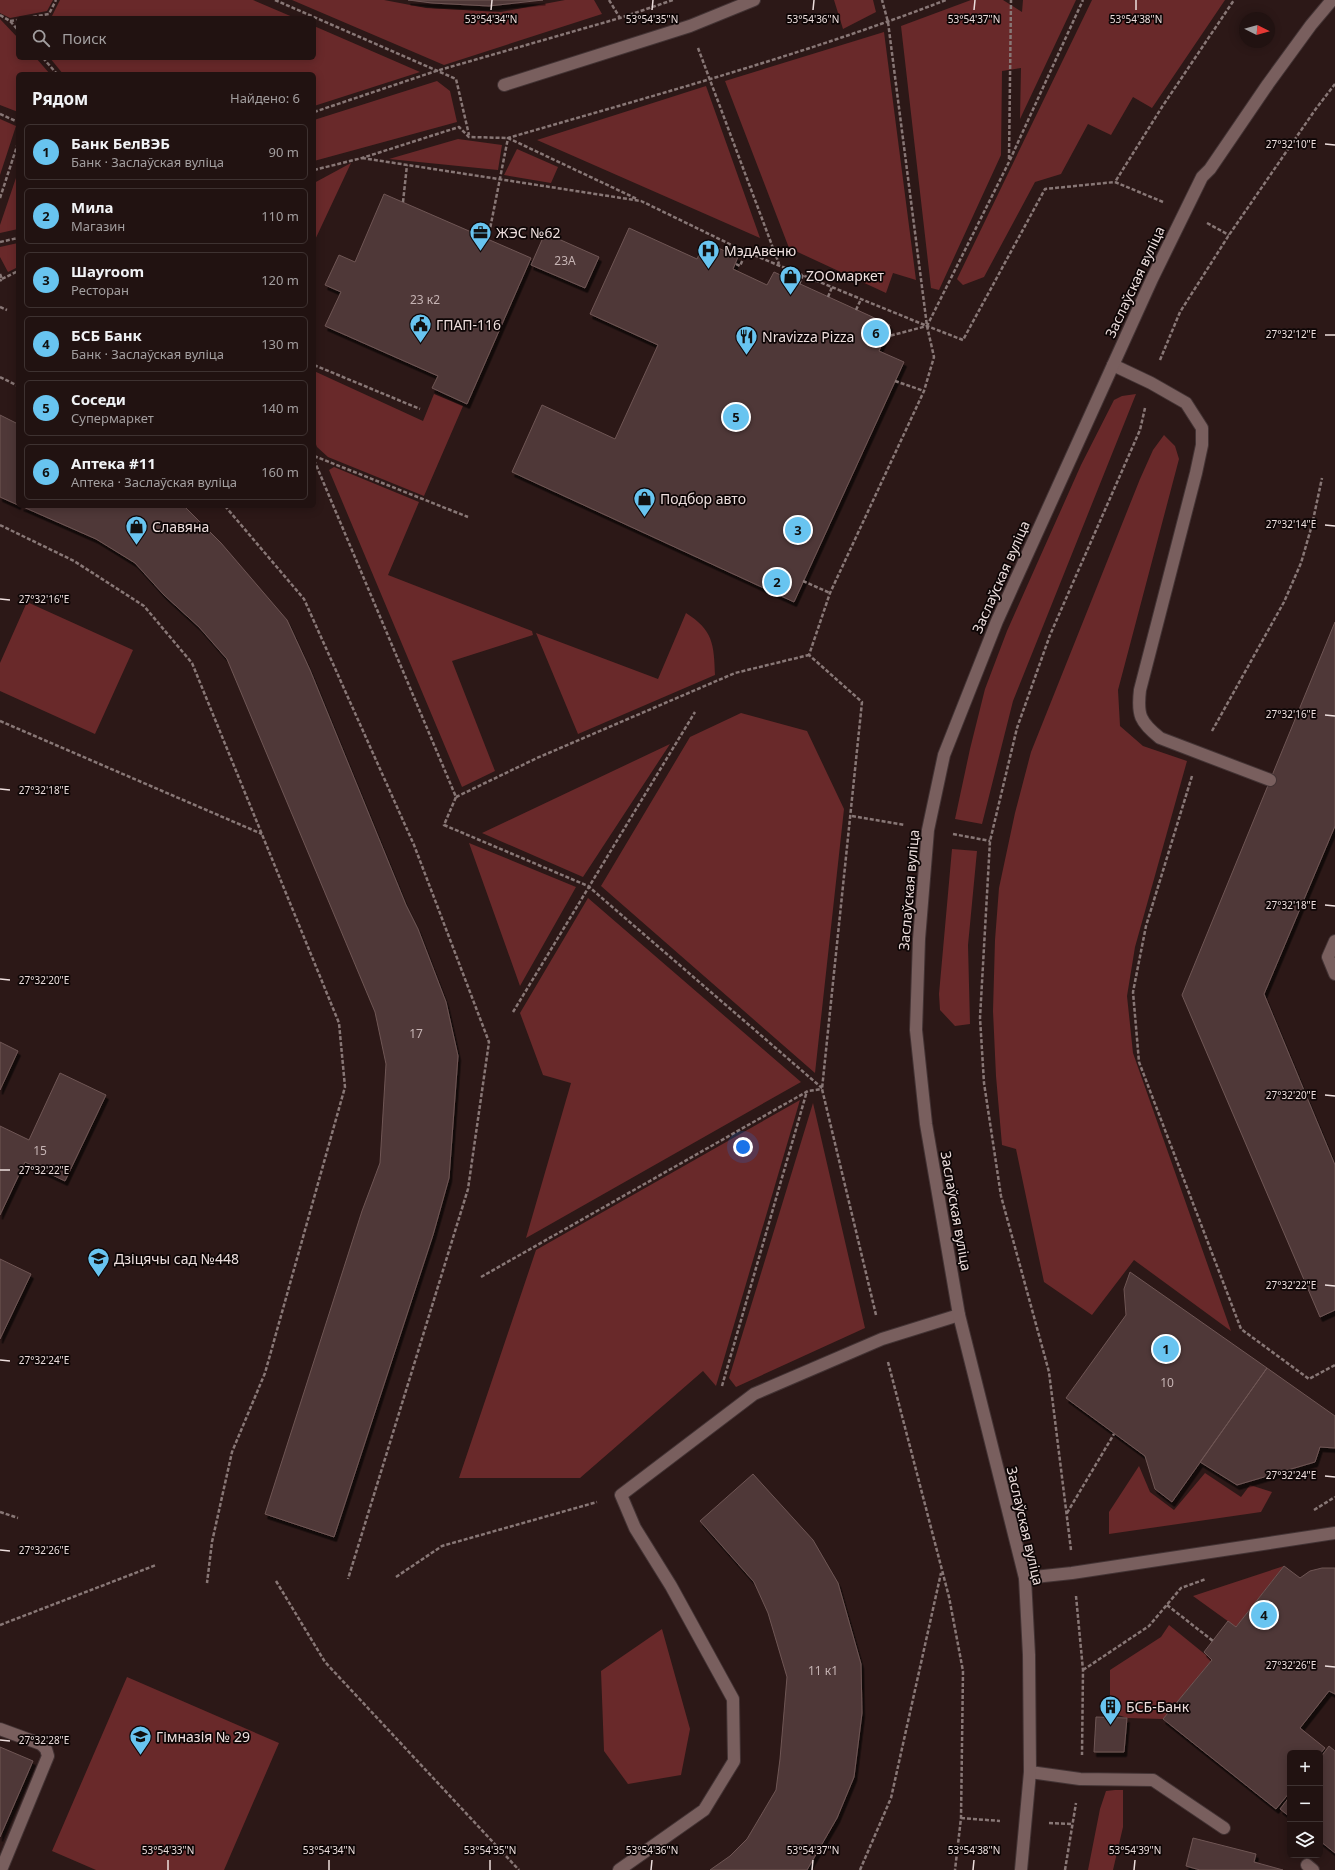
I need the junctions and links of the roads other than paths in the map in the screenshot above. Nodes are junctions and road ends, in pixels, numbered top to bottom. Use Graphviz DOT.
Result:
graph roads {
  1 [pos="754,0"];
  2 [pos="1332,0"];
  3 [pos="504,85"];
  4 [pos="1113,365"];
  5 [pos="1270,780"];
  6 [pos="1335,941"];
  7 [pos="1335,974"];
  8 [pos="959,1315"];
  9 [pos="1335,1533"];
  10 [pos="1025,1578"];
  11 [pos="0,1729"];
  12 [pos="1030,1772"];
  13 [pos="1224,1828"];
  14 [pos="1,1870"];
  15 [pos="619,1870"];
  16 [pos="1021,1870"];
  1 -- 3 [label="main road"];
  2 -- 4 [label="main road, Заслаўская вуліца"];
  4 -- 5 [label="main road"];
  4 -- 8 [label="main road, Заслаўская вуліца"];
  6 -- 7 [label="main road"];
  8 -- 10 [label="main road, Заслаўская вуліца"];
  8 -- 15 [label="main road"];
  9 -- 10 [label="main road"];
  10 -- 12 [label="main road, Заслаўская вуліца"];
  11 -- 14 [label="main road"];
  12 -- 13 [label="main road"];
  12 -- 16 [label="main road, Заслаўская вуліца"];
}
